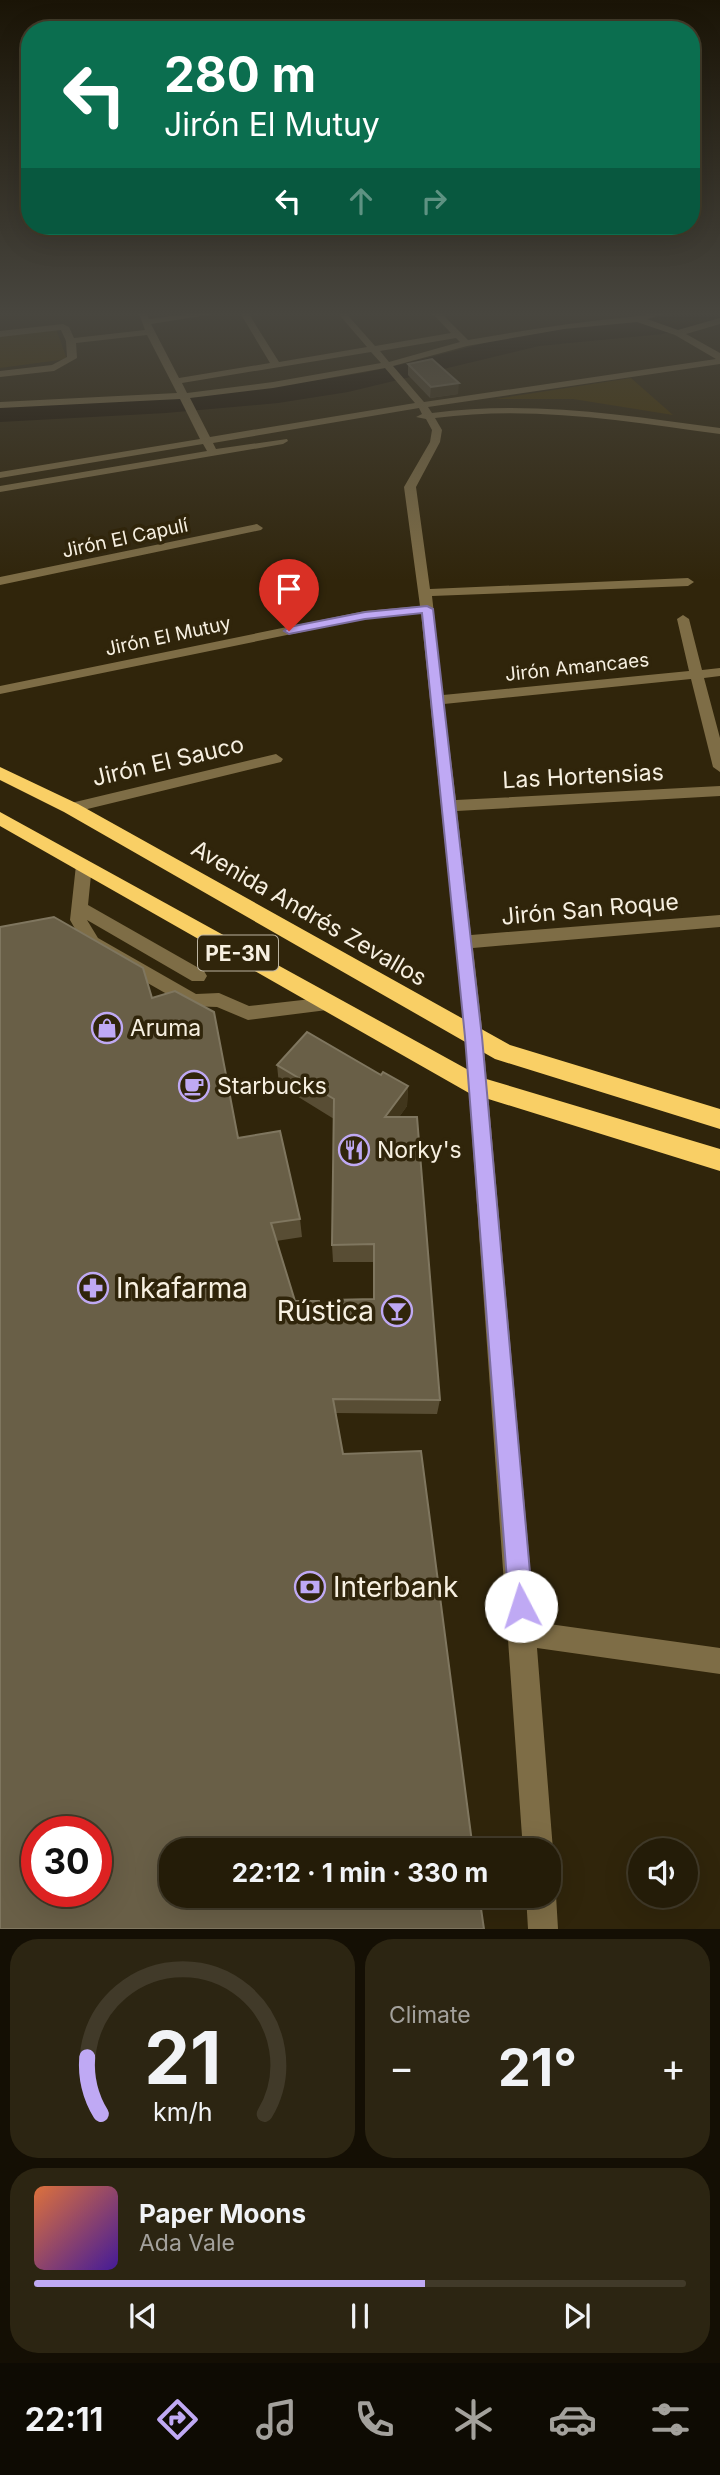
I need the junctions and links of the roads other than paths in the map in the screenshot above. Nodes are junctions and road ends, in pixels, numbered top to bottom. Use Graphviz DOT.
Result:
graph roads {
  1 [pos="193,401"];
  2 [pos="419,401"];
  3 [pos="478,401"];
  4 [pos="188,402"];
  5 [pos="0,405"];
  6 [pos="426,410"];
  7 [pos="720,430"];
  8 [pos="337,432"];
  9 [pos="297,439"];
  10 [pos="207,442"];
  11 [pos="213,453"];
  12 [pos="0,475"];
  13 [pos="0,489"];
  14 [pos="257,528"];
  15 [pos="0,581"];
  16 [pos="688,582"];
  17 [pos="425,593"];
  18 [pos="427,609"];
  19 [pos="683,619"];
  20 [pos="720,672"];
  21 [pos="698,674"];
  22 [pos="0,691"];
  23 [pos="437,700"];
  24 [pos="276,759"];
  25 [pos="720,767"];
  26 [pos="0,773"];
  27 [pos="720,791"];
  28 [pos="447,806"];
  29 [pos="71,808"];
  30 [pos="0,818"];
  31 [pos="84,865"];
  32 [pos="79,908"];
  33 [pos="720,921"];
  34 [pos="464,942"];
  35 [pos="198,976"];
  36 [pos="330,1004"];
  37 [pos="474,1037"];
  38 [pos="477,1086"];
  39 [pos="720,1119"];
  40 [pos="720,1160"];
  41 [pos="523,1633"];
  42 [pos="720,1661"];
  43 [pos="537,1838"];
  44 [pos="542,1908"];
  45 [pos="543,1929"];
  1 -- 4 [label="street"];
  2 -- 6 [label="street"];
  3 -- 6 [label="street"];
  4 -- 5 [label="street"];
  4 -- 10 [label="street"];
  6 -- 7 [label="street"];
  6 -- 8 [label="street"];
  6 -- 10 [label="street"];
  6 -- 17 [label="street"];
  9 -- 11 [label="street"];
  10 -- 11 [label="street"];
  10 -- 12 [label="street"];
  11 -- 13 [label="street"];
  14 -- 15 [label="street, Jirón El Capulí"];
  16 -- 17 [label="street"];
  17 -- 18 [label="street"];
  18 -- 22 [label="street, Jirón El Mutuy"];
  18 -- 23 [label="street"];
  19 -- 21 [label="street"];
  20 -- 21 [label="street, Jirón Amancaes"];
  21 -- 23 [label="street, Jirón Amancaes"];
  21 -- 25 [label="street"];
  23 -- 28 [label="street"];
  24 -- 29 [label="street, Jirón El Sauco"];
  26 -- 29 [label="highway, Avenida Andrés Zevallos / PE-3N"];
  27 -- 28 [label="street, Las Hortensias"];
  28 -- 34 [label="street"];
  29 -- 37 [label="highway, Avenida Andrés Zevallos / PE-3N"];
  30 -- 31 [label="highway, PE-3N"];
  31 -- 32 [label="street"];
  31 -- 36 [label="highway, PE-3N"];
  32 -- 35 [label="street"];
  32 -- 36 [label="street"];
  33 -- 34 [label="street, Jirón San Roque"];
  34 -- 37 [label="street"];
  36 -- 38 [label="highway, PE-3N"];
  37 -- 38 [label="street"];
  37 -- 39 [label="highway, Avenida Andrés Zevallos / PE-3N"];
  38 -- 40 [label="highway, PE-3N"];
  38 -- 41 [label="street"];
  41 -- 42 [label="street"];
  41 -- 43 [label="street"];
  44 -- 45 [label="street"];
}
